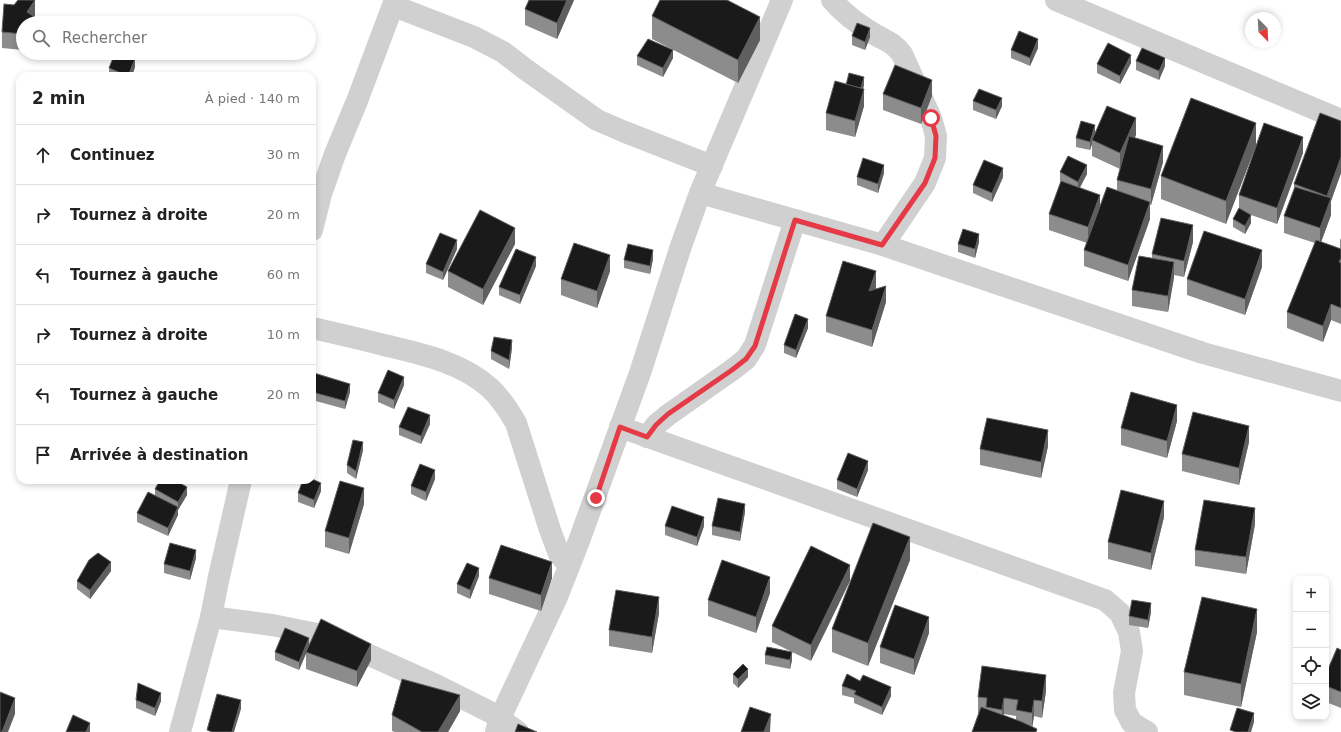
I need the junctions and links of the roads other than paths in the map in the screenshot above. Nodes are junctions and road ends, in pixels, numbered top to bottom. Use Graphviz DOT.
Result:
graph roads {
  1 [pos="782,0"];
  2 [pos="832,0"];
  3 [pos="1056,0"];
  4 [pos="394,3"];
  5 [pos="1341,120"];
  6 [pos="712,166"];
  7 [pos="700,193"];
  8 [pos="316,217"];
  9 [pos="795,220"];
  10 [pos="882,245"];
  11 [pos="316,329"];
  12 [pos="1341,391"];
  13 [pos="620,427"];
  14 [pos="647,437"];
  15 [pos="240,484"];
  16 [pos="569,565"];
  17 [pos="211,617"];
  18 [pos="498,725"];
  19 [pos="180,732"];
  20 [pos="518,732"];
  21 [pos="1147,732"];
  1 -- 6 [label="street"];
  2 -- 10 [label="street"];
  3 -- 5 [label="street"];
  4 -- 6 [label="street"];
  4 -- 8 [label="street"];
  6 -- 7 [label="street"];
  7 -- 9 [label="street"];
  7 -- 13 [label="street"];
  9 -- 10 [label="street"];
  9 -- 14 [label="street"];
  10 -- 12 [label="street"];
  11 -- 16 [label="street"];
  13 -- 14 [label="street"];
  13 -- 16 [label="street"];
  14 -- 21 [label="street"];
  15 -- 17 [label="street"];
  16 -- 18 [label="street"];
  17 -- 18 [label="street"];
  17 -- 19 [label="street"];
  18 -- 20 [label="street"];
}
